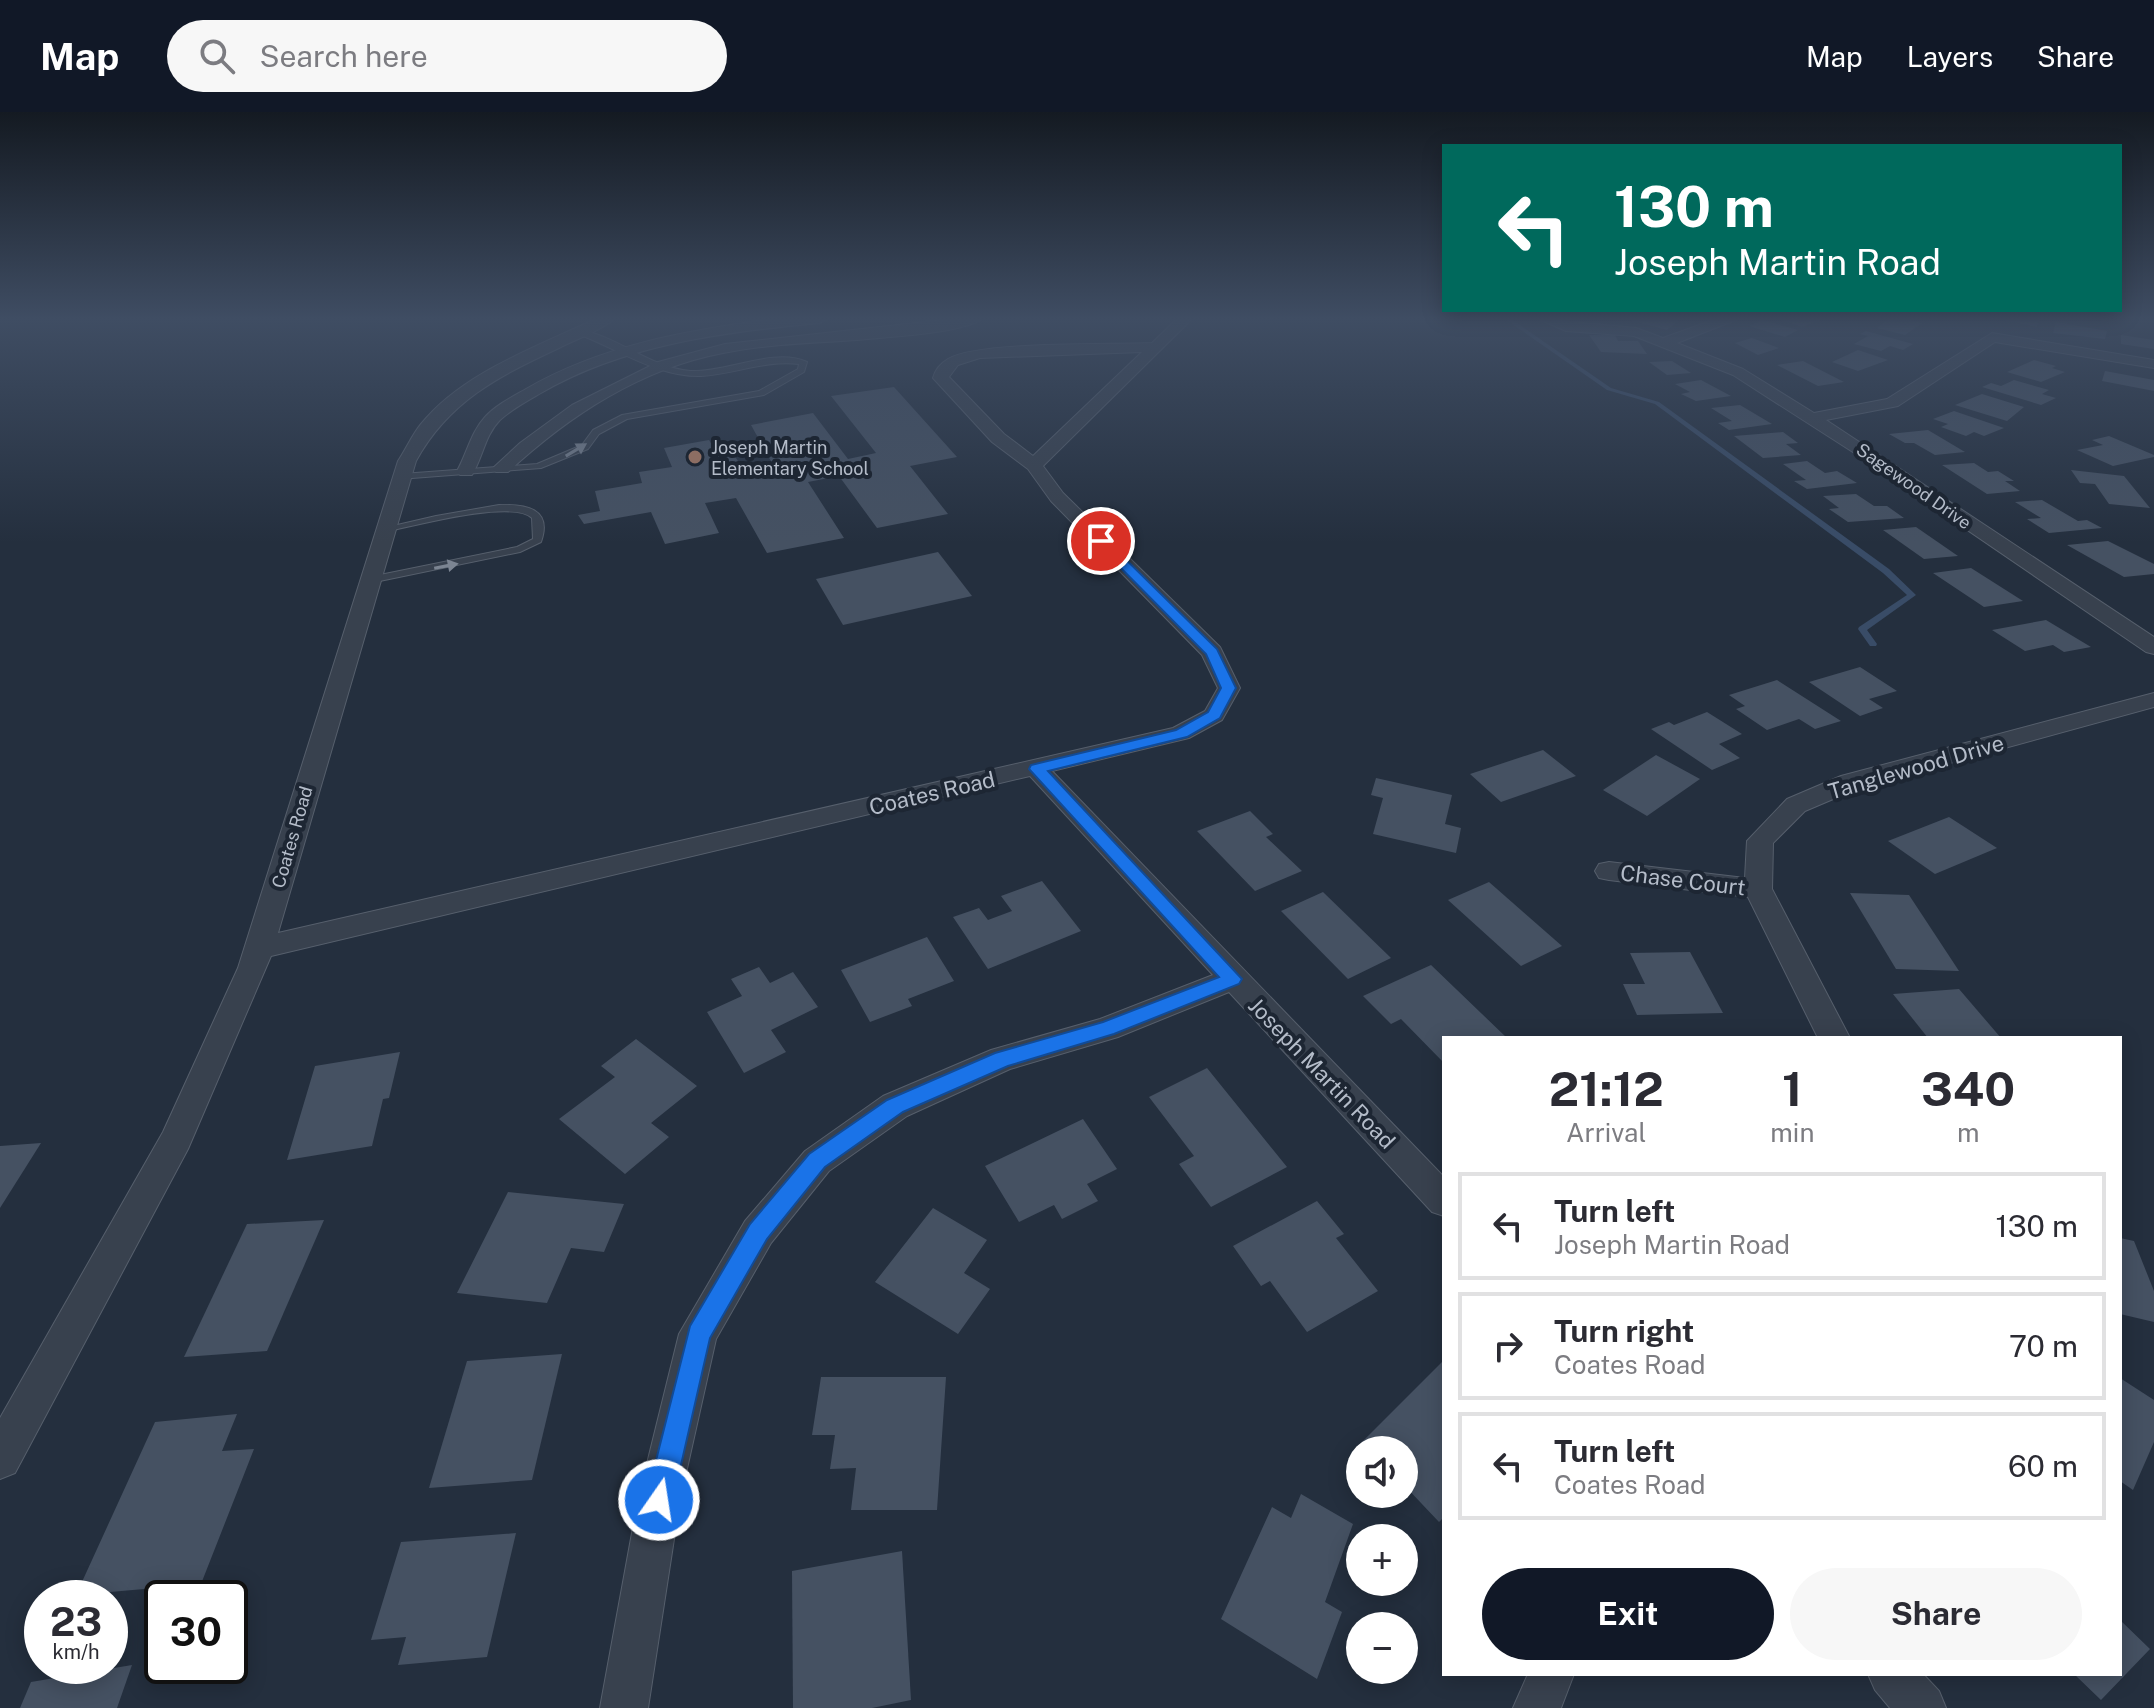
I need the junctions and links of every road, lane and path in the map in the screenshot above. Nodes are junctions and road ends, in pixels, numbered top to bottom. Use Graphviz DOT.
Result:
graph roads {
  1 [pos="464,393"];
  2 [pos="528,393"];
  3 [pos="600,393"];
  4 [pos="758,393"];
  5 [pos="956,393"];
  6 [pos="1109,393"];
  7 [pos="1773,393"];
  8 [pos="1906,393"];
  9 [pos="1813,418"];
  10 [pos="1034,465"];
  11 [pos="502,468"];
  12 [pos="466,471"];
  13 [pos="402,477"];
  14 [pos="385,529"];
  15 [pos="370,580"];
  16 [pos="2154,647"];
  17 [pos="2154,700"];
  18 [pos="1037,769"];
  19 [pos="1609,871"];
  20 [pos="1758,889"];
  21 [pos="259,948"];
  22 [pos="1232,979"];
  23 [pos="1833,1036"];
  24 [pos="1442,1199"];
  25 [pos="0,1458"];
  26 [pos="1550,1676"];
  27 [pos="1893,1676"];
  28 [pos="624,1708"];
  29 [pos="1537,1708"];
  30 [pos="1922,1708"];
  1 -- 13 [label="street, Coates Road"];
  2 -- 12 [label="street"];
  3 -- 11 [label="street"];
  11 -- 4 [label="lane, one-way"];
  5 -- 10 [label="street"];
  6 -- 10 [label="street"];
  7 -- 9 [label="street, Sagewood Drive"];
  8 -- 9 [label="street"];
  9 -- 16 [label="street, Sagewood Drive"];
  10 -- 18 [label="street, Coates Road"];
  11 -- 12 [label="lane"];
  12 -- 13 [label="lane"];
  13 -- 14 [label="street, Coates Road"];
  14 -- 15 [label="street, Coates Road"];
  15 -- 14 [label="lane, one-way"];
  15 -- 21 [label="street, Coates Road"];
  17 -- 20 [label="street, Tanglewood Drive"];
  18 -- 21 [label="street, Coates Road"];
  18 -- 22 [label="street, Joseph Martin Road"];
  19 -- 20 [label="street, Chase Court"];
  20 -- 23 [label="street, Tanglewood Drive"];
  21 -- 25 [label="street, Coates Road"];
  22 -- 24 [label="street, Joseph Martin Road"];
  22 -- 28 [label="street"];
  26 -- 29 [label="street"];
  27 -- 30 [label="street"];
}
